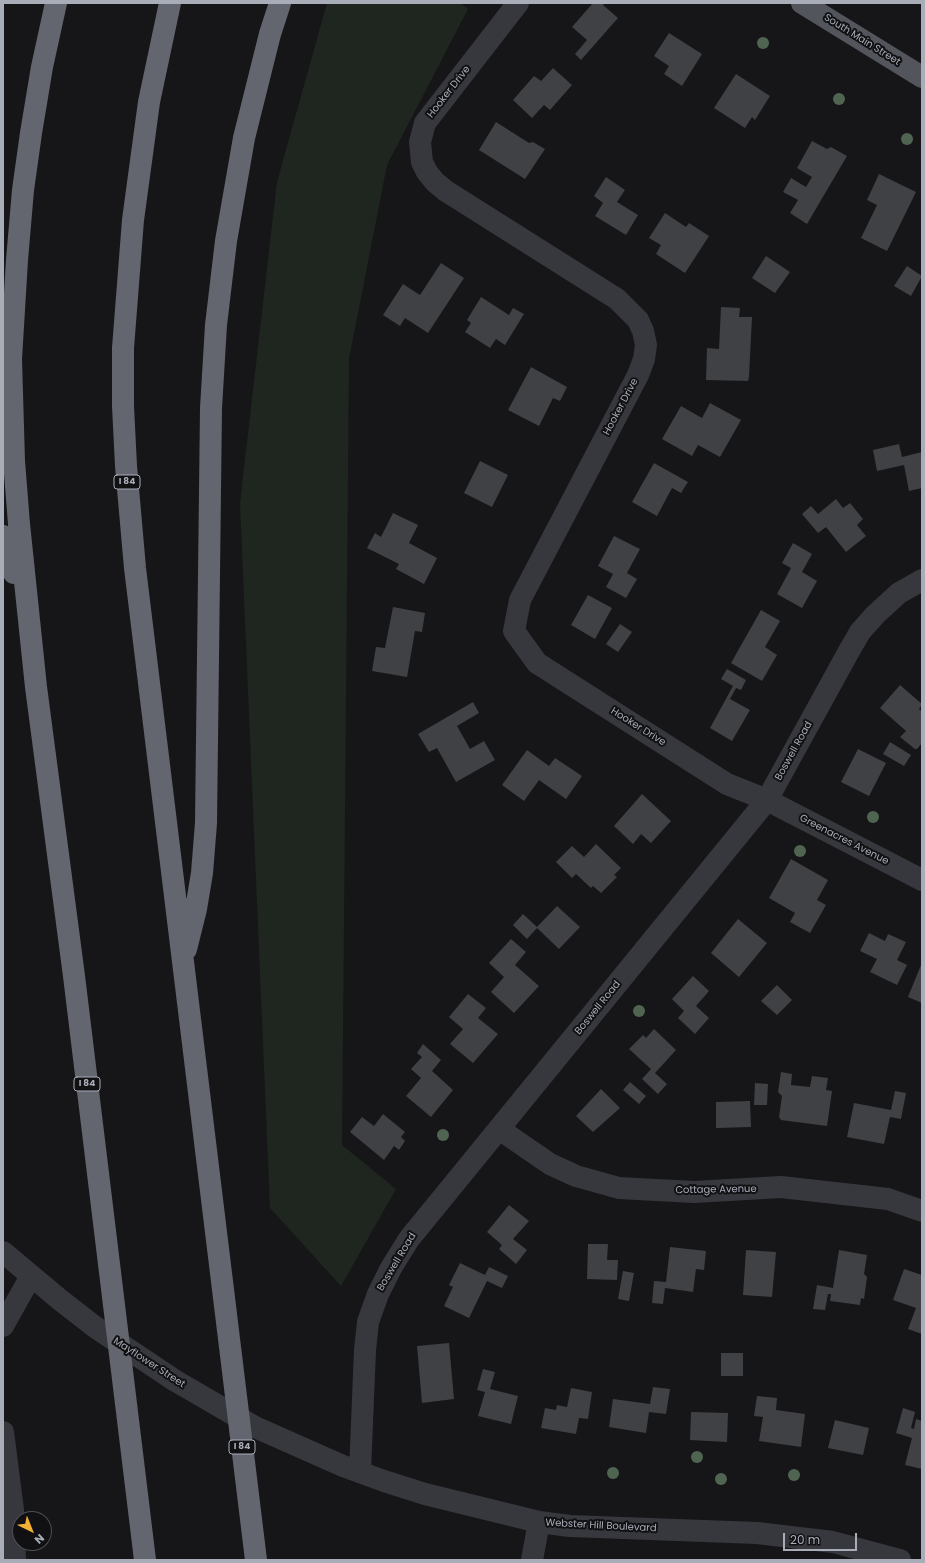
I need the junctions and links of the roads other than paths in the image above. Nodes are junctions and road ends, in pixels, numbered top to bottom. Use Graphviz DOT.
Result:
graph roads {
  1 [pos="56,3"];
  2 [pos="170,3"];
  3 [pos="280,3"];
  4 [pos="518,3"];
  5 [pos="802,3"];
  6 [pos="922,77"];
  7 [pos="3,536"];
  8 [pos="922,580"];
  9 [pos="27,609"];
  10 [pos="767,800"];
  11 [pos="922,880"];
  12 [pos="183,961"];
  13 [pos="499,1129"];
  14 [pos="922,1211"];
  15 [pos="3,1252"];
  16 [pos="31,1276"];
  17 [pos="3,1326"];
  18 [pos="3,1432"];
  19 [pos="310,1452"];
  20 [pos="360,1472"];
  21 [pos="539,1522"];
  22 [pos="15,1560"];
  23 [pos="145,1560"];
  24 [pos="256,1560"];
  25 [pos="532,1560"];
  26 [pos="900,1560"];
  1 -- 9 [label="highway, I 84"];
  2 -- 12 [label="highway, I 84"];
  3 -- 12 [label="highway"];
  4 -- 10 [label="street, Hooker Drive"];
  5 -- 6 [label="main road, South Main Street"];
  7 -- 9 [label="highway"];
  8 -- 10 [label="street, Boswell Road"];
  9 -- 23 [label="highway, I 84"];
  10 -- 11 [label="street, Greenacres Avenue"];
  10 -- 13 [label="street, Boswell Road"];
  12 -- 24 [label="highway, I 84"];
  13 -- 14 [label="street, Cottage Avenue"];
  13 -- 20 [label="street, Boswell Road"];
  15 -- 16 [label="street, Mayflower Street"];
  16 -- 17 [label="street"];
  16 -- 19 [label="street, Mayflower Street"];
  18 -- 22 [label="street"];
  19 -- 20 [label="street, Webster Hill Boulevard"];
  20 -- 21 [label="street, Webster Hill Boulevard"];
  21 -- 25 [label="street"];
  21 -- 26 [label="street, Webster Hill Boulevard"];
}
